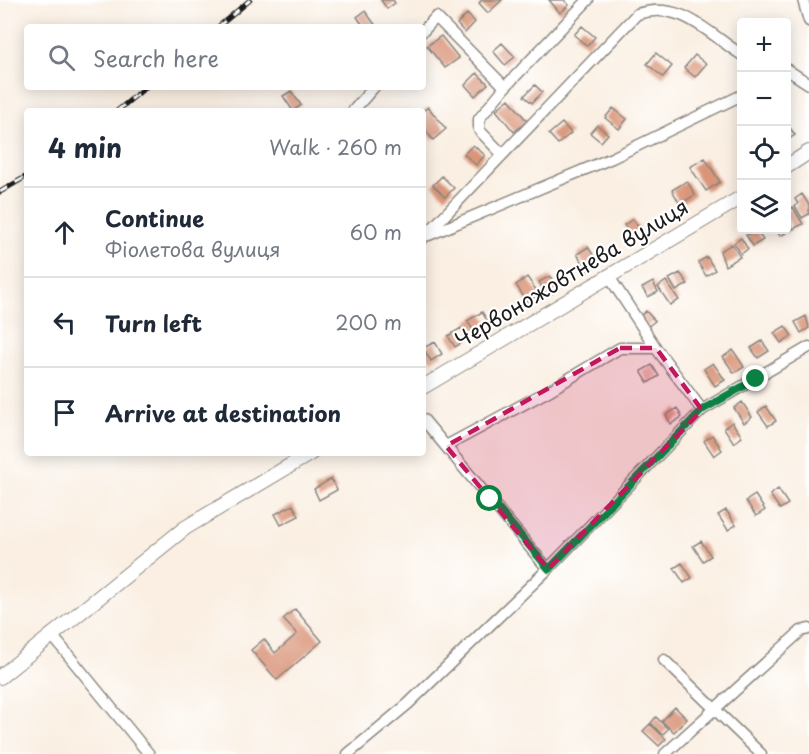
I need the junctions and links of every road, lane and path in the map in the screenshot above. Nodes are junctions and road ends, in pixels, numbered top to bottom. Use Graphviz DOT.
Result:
graph roads {
  1 [pos="588,0"];
  2 [pos="803,0"];
  3 [pos="659,1"];
  4 [pos="809,21"];
  5 [pos="426,28"];
  6 [pos="737,52"];
  7 [pos="791,74"];
  8 [pos="809,84"];
  9 [pos="505,87"];
  10 [pos="371,90"];
  11 [pos="737,97"];
  12 [pos="356,108"];
  13 [pos="809,152"];
  14 [pos="502,154"];
  15 [pos="791,164"];
  16 [pos="737,198"];
  17 [pos="426,235"];
  18 [pos="426,236"];
  19 [pos="608,275"];
  20 [pos="809,347"];
  21 [pos="656,348"];
  22 [pos="426,385"];
  23 [pos="702,410"];
  24 [pos="426,423"];
  25 [pos="446,446"];
  26 [pos="306,456"];
  27 [pos="549,569"];
  28 [pos="809,629"];
  29 [pos="51,634"];
  30 [pos="664,660"];
  31 [pos="0,677"];
  32 [pos="715,709"];
  33 [pos="149,754"];
  34 [pos="348,754"];
  35 [pos="664,754"];
  36 [pos="761,754"];
  1 -- 9 [label="street"];
  2 -- 4 [label="street"];
  3 -- 6 [label="street"];
  3 -- 14 [label="street"];
  5 -- 9 [label="street"];
  7 -- 8 [label="street"];
  9 -- 14 [label="street"];
  10 -- 12 [label="street"];
  11 -- 18 [label="street"];
  13 -- 15 [label="street"];
  14 -- 17 [label="street"];
  16 -- 19 [label="street, Червоножовтнева вулиця"];
  19 -- 21 [label="street"];
  19 -- 22 [label="street, Червоножовтнева вулиця"];
  20 -- 23 [label="street"];
  21 -- 23 [label="street"];
  21 -- 25 [label="street"];
  23 -- 27 [label="street"];
  24 -- 25 [label="street"];
  25 -- 27 [label="street"];
  26 -- 29 [label="street"];
  27 -- 34 [label="street"];
  28 -- 32 [label="street"];
  29 -- 31 [label="street"];
  29 -- 33 [label="street"];
  30 -- 32 [label="street"];
  32 -- 35 [label="street"];
  32 -- 36 [label="street"];
}
